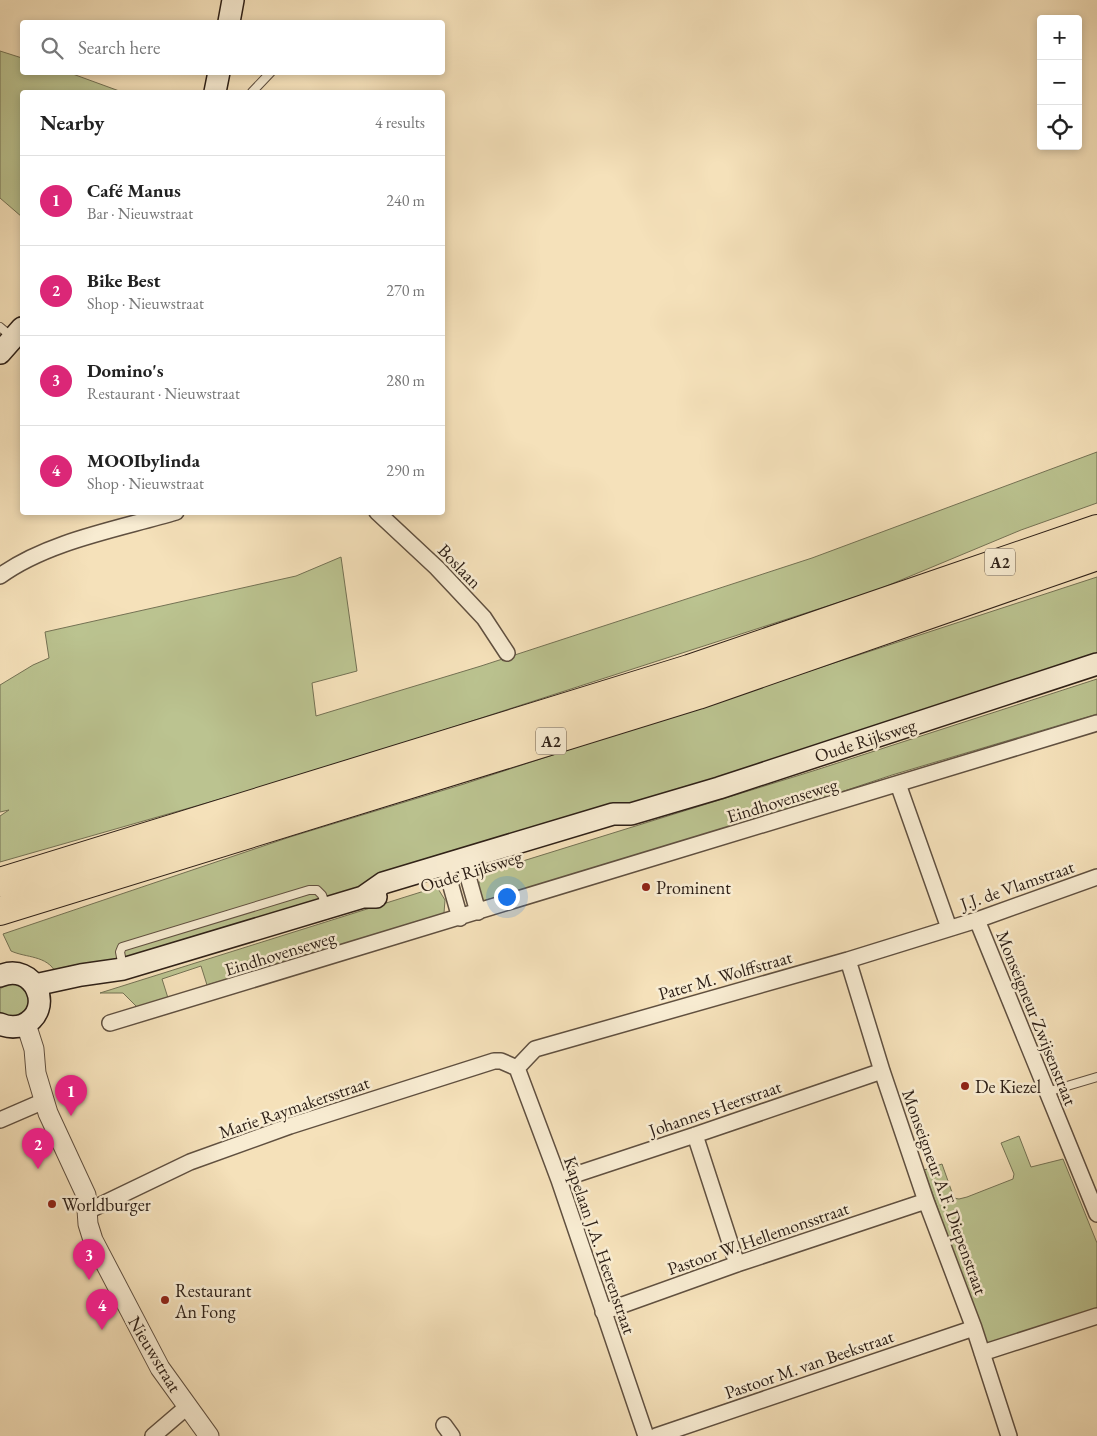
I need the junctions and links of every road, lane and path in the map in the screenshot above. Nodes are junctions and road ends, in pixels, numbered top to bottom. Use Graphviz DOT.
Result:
graph roads {
  1 [pos="232,0"];
  2 [pos="229,20"];
  3 [pos="218,75"];
  4 [pos="268,75"];
  5 [pos="215,90"];
  6 [pos="254,90"];
  7 [pos="166,515"];
  8 [pos="380,515"];
  9 [pos="1097,529"];
  10 [pos="1097,556"];
  11 [pos="0,576"];
  12 [pos="507,653"];
  13 [pos="1097,664"];
  14 [pos="1097,723"];
  15 [pos="898,784"];
  16 [pos="456,869"];
  17 [pos="1097,877"];
  18 [pos="0,882"];
  19 [pos="0,911"];
  20 [pos="478,912"];
  21 [pos="460,918"];
  22 [pos="977,920"];
  23 [pos="949,928"];
  24 [pos="848,960"];
  25 [pos="3,970"];
  26 [pos="37,994"];
  27 [pos="110,1023"];
  28 [pos="13,1025"];
  29 [pos="517,1068"];
  30 [pos="882,1071"];
  31 [pos="1097,1077"];
  32 [pos="1046,1092"];
  33 [pos="44,1101"];
  34 [pos="0,1120"];
  35 [pos="695,1136"];
  36 [pos="559,1180"];
  37 [pos="926,1201"];
  38 [pos="88,1211"];
  39 [pos="1097,1214"];
  40 [pos="738,1264"];
  41 [pos="603,1312"];
  42 [pos="1097,1316"];
  43 [pos="974,1328"];
  44 [pos="982,1352"];
  45 [pos="188,1406"];
  46 [pos="154,1436"];
  47 [pos="209,1436"];
  48 [pos="646,1436"];
  49 [pos="656,1436"];
  50 [pos="1008,1436"];
  1 -- 2 [label="main road"];
  3 -- 5 [label="main road"];
  4 -- 6 [label="lane"];
  7 -- 11 [label="street"];
  8 -- 12 [label="street, Boslaan"];
  9 -- 18 [label="highway, A2"];
  10 -- 19 [label="highway, A2"];
  13 -- 16 [label="main road, Oude Rijksweg"];
  14 -- 15 [label="street, Eindhovenseweg"];
  15 -- 20 [label="street, Eindhovenseweg"];
  15 -- 23 [label="street"];
  16 -- 20 [label="street"];
  16 -- 21 [label="street"];
  16 -- 26 [label="main road, Oude Rijksweg"];
  17 -- 22 [label="street, J.J. de Vlamstraat"];
  20 -- 21 [label="street, Eindhovenseweg"];
  21 -- 27 [label="street, Eindhovenseweg"];
  22 -- 23 [label="street, J.J. de Vlamstraat"];
  22 -- 32 [label="street, Monseigneur Zwijsenstraat"];
  23 -- 24 [label="street, Pater M. Wolffstraat"];
  24 -- 29 [label="street, Pater M. Wolffstraat"];
  24 -- 30 [label="street, Monseigneur A.F. Diepenstraat"];
  25 -- 26 [label="main road"];
  26 -- 28 [label="main road"];
  28 -- 33 [label="street, Nieuwstraat"];
  29 -- 36 [label="street, Kapelaan J.A. Heerenstraat"];
  29 -- 38 [label="street, Marie Raymakersstraat"];
  30 -- 35 [label="street, Johannes Heerstraat"];
  30 -- 37 [label="street, Monseigneur A.F. Diepenstraat"];
  31 -- 32 [label="lane"];
  32 -- 39 [label="street, Monseigneur Zwijsenstraat"];
  33 -- 34 [label="street"];
  33 -- 38 [label="street, Nieuwstraat"];
  35 -- 36 [label="street, Johannes Heerstraat"];
  35 -- 40 [label="street"];
  36 -- 41 [label="street, Kapelaan J.A. Heerenstraat"];
  37 -- 40 [label="street, Pastoor W. Hellemonsstraat"];
  37 -- 43 [label="street, Monseigneur A.F. Diepenstraat"];
  38 -- 45 [label="street, Nieuwstraat"];
  40 -- 41 [label="street, Pastoor W. Hellemonsstraat"];
  41 -- 48 [label="street, Kapelaan J.A. Heerenstraat"];
  42 -- 44 [label="street"];
  43 -- 44 [label="street, Monseigneur A.F. Diepenstraat"];
  43 -- 49 [label="street, Pastoor M. van Beekstraat"];
  44 -- 50 [label="street, Monseigneur A.F. Diepenstraat"];
  45 -- 46 [label="street"];
  45 -- 47 [label="street, Nieuwstraat"];
}
